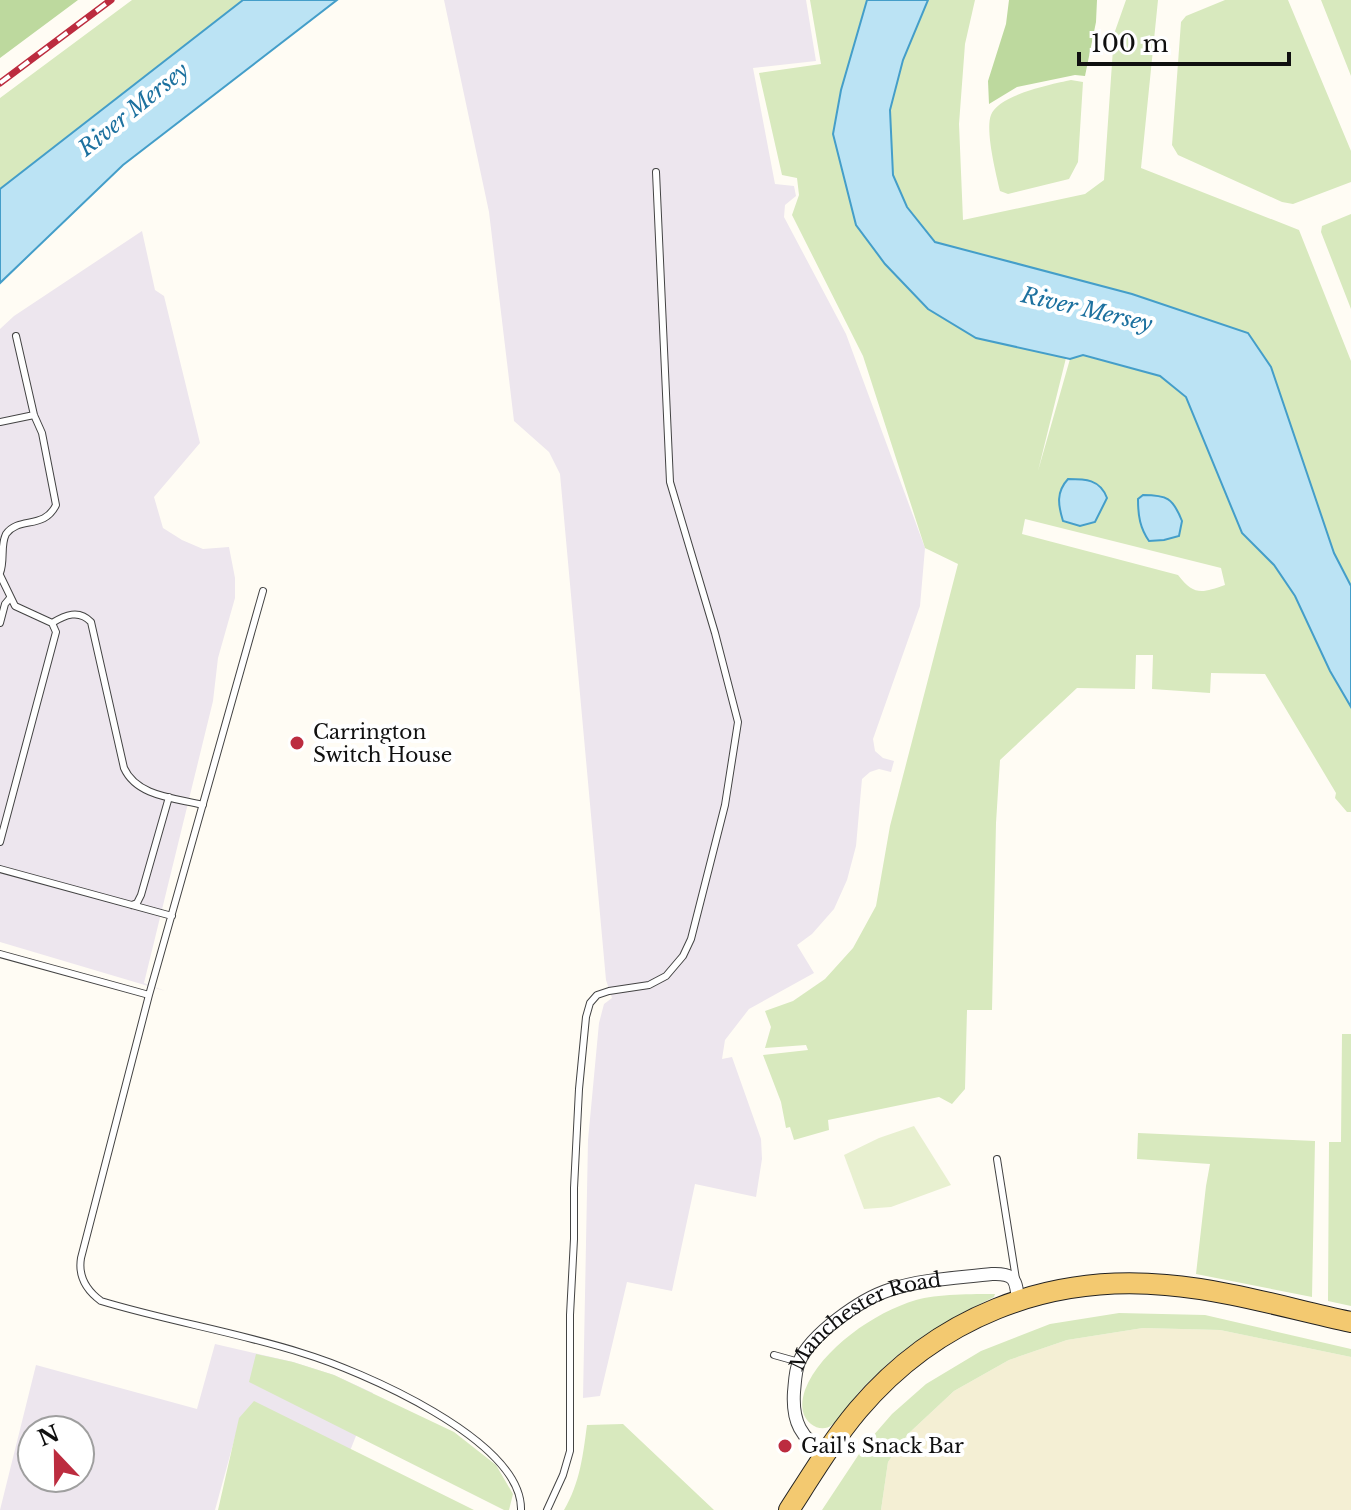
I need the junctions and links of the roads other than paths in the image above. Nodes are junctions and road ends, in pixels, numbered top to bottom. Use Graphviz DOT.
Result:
graph roads {
  1 [pos="656,172"];
  2 [pos="16,336"];
  3 [pos="34,415"];
  4 [pos="0,422"];
  5 [pos="0,574"];
  6 [pos="263,591"];
  7 [pos="10,598"];
  8 [pos="0,623"];
  9 [pos="52,623"];
  10 [pos="169,797"];
  11 [pos="203,805"];
  12 [pos="0,842"];
  13 [pos="0,869"];
  14 [pos="132,905"];
  15 [pos="172,916"];
  16 [pos="0,954"];
  17 [pos="149,995"];
  18 [pos="997,1159"];
  19 [pos="1017,1291"];
  20 [pos="1351,1322"];
  21 [pos="774,1355"];
  22 [pos="799,1362"];
  23 [pos="826,1454"];
  24 [pos="521,1510"];
  25 [pos="547,1510"];
  26 [pos="789,1510"];
  1 -- 25 [label="lane"];
  2 -- 3 [label="lane"];
  3 -- 4 [label="lane"];
  3 -- 5 [label="lane"];
  5 -- 7 [label="lane"];
  6 -- 11 [label="lane"];
  7 -- 8 [label="lane"];
  7 -- 9 [label="lane"];
  9 -- 10 [label="lane"];
  9 -- 12 [label="lane"];
  10 -- 11 [label="lane"];
  10 -- 14 [label="lane"];
  11 -- 15 [label="lane"];
  13 -- 14 [label="lane"];
  14 -- 15 [label="lane"];
  15 -- 17 [label="lane"];
  16 -- 17 [label="lane"];
  17 -- 24 [label="lane"];
  18 -- 19 [label="lane"];
  19 -- 20 [label="main road, Manchester Road"];
  19 -- 22 [label="street, Manchester Road"];
  19 -- 23 [label="main road, Manchester Road"];
  21 -- 22 [label="lane"];
  22 -- 23 [label="street, Manchester Road"];
  23 -- 26 [label="main road, Manchester Road"];
}
